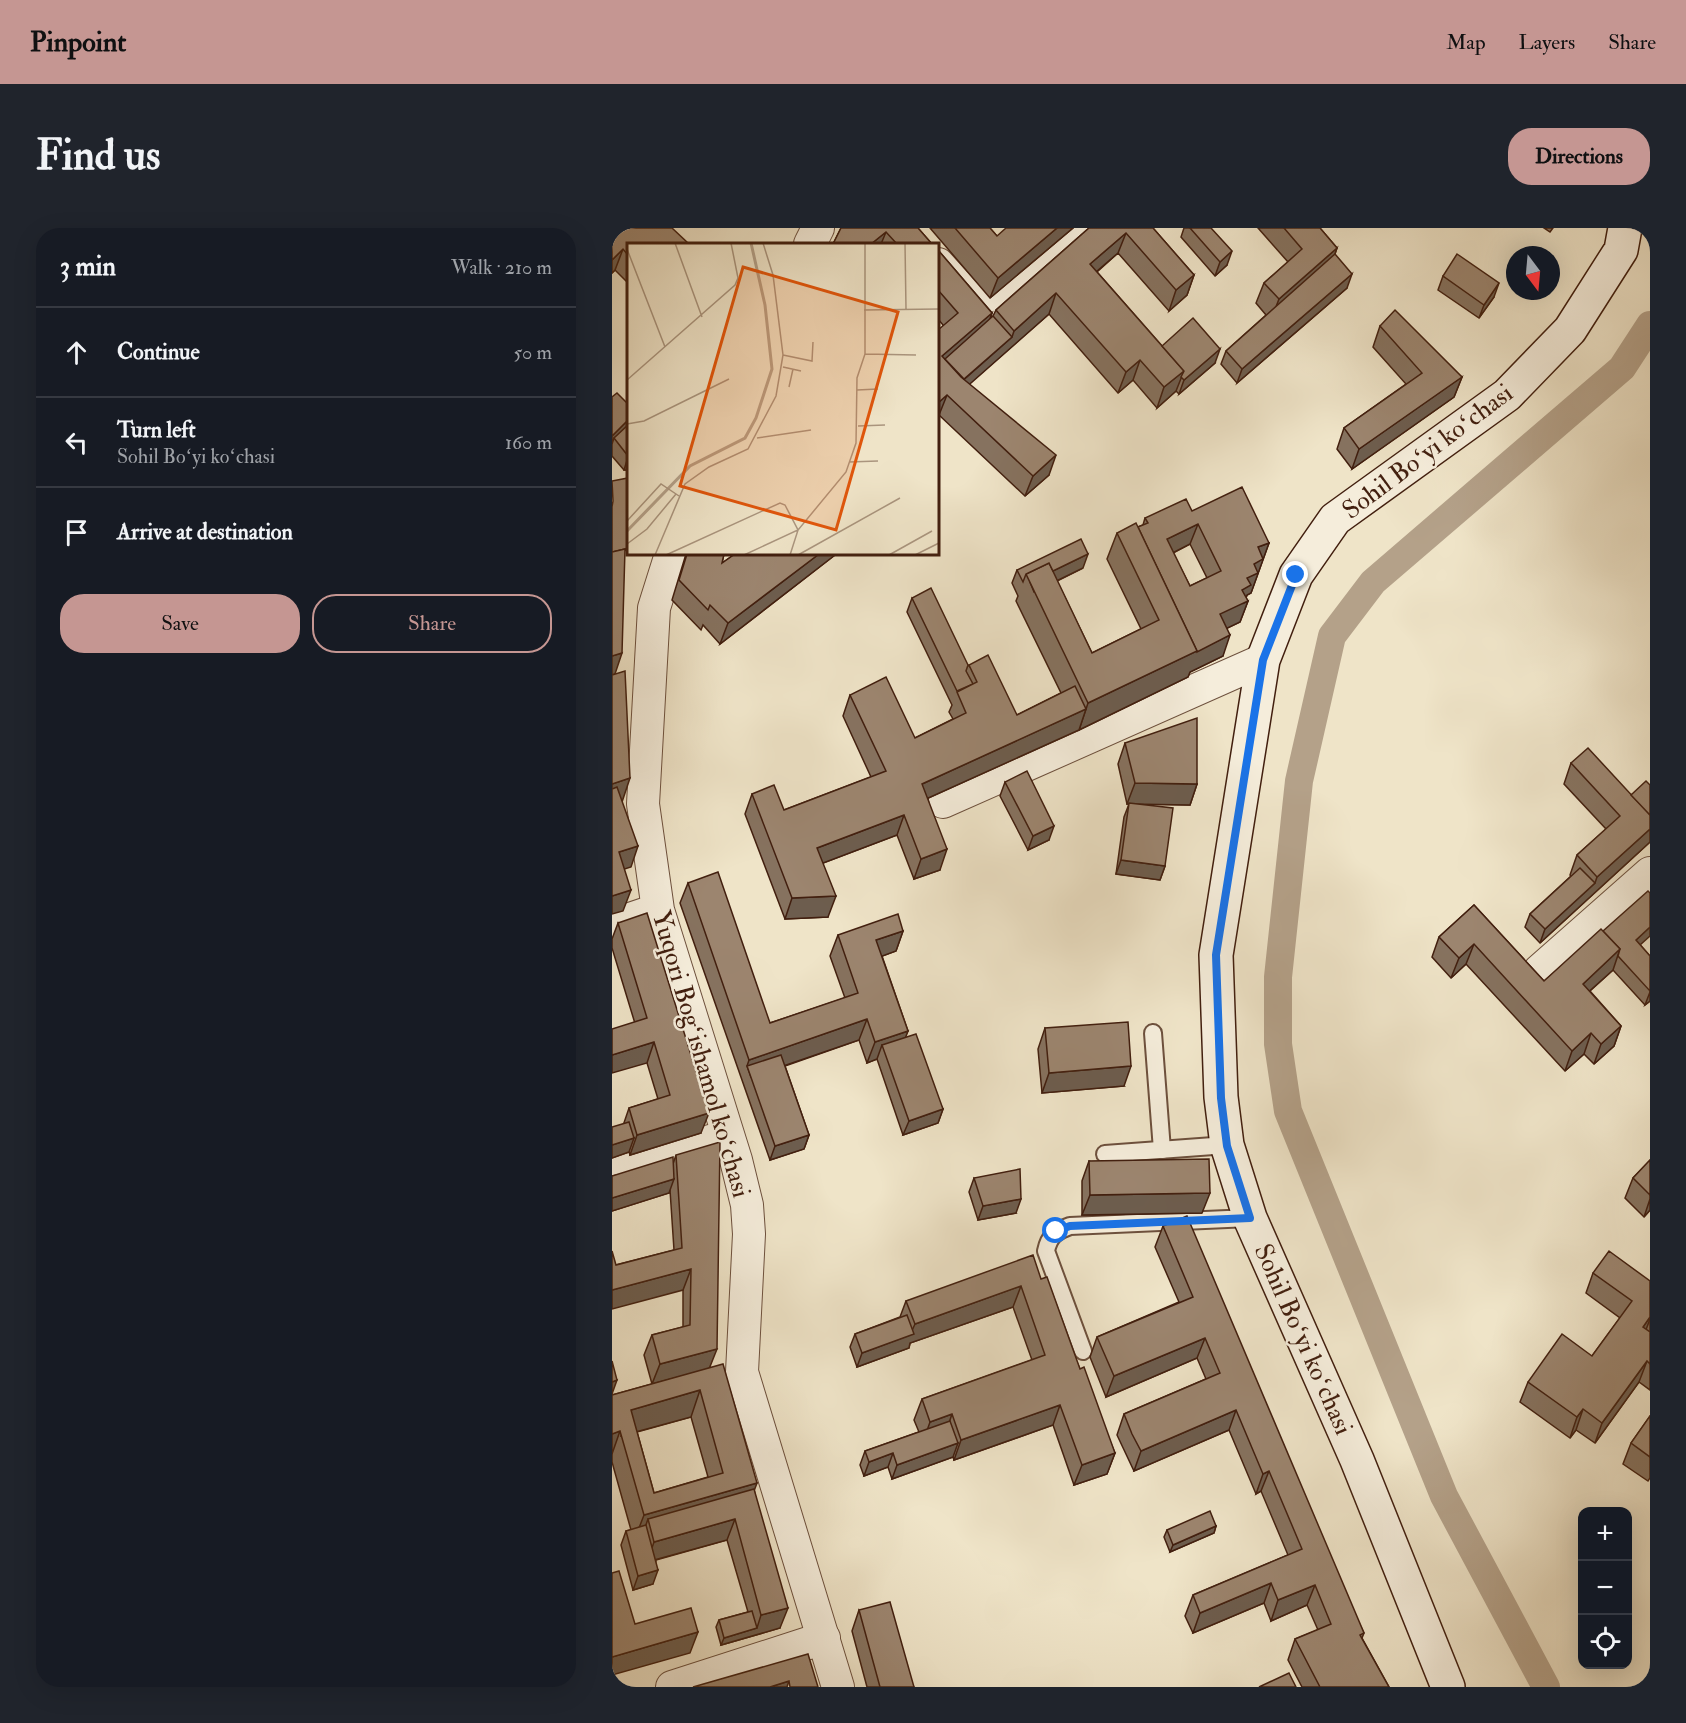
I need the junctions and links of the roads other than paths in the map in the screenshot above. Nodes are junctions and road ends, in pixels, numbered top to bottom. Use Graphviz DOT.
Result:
graph roads {
  1 [pos="818,228"];
  2 [pos="1084,228"];
  3 [pos="1625,228"];
  4 [pos="810,243"];
  5 [pos="939,265"];
  6 [pos="670,555"];
  7 [pos="1263,660"];
  8 [pos="943,802"];
  9 [pos="1650,873"];
  10 [pos="658,910"];
  11 [pos="612,926"];
  12 [pos="1539,971"];
  13 [pos="1153,1033"];
  14 [pos="727,1136"];
  15 [pos="1227,1146"];
  16 [pos="1162,1150"];
  17 [pos="1105,1154"];
  18 [pos="612,1170"];
  19 [pos="1250,1218"];
  20 [pos="1083,1351"];
  21 [pos="742,1371"];
  22 [pos="709,1380"];
  23 [pos="824,1638"];
  24 [pos="672,1687"];
  25 [pos="838,1687"];
  26 [pos="1448,1687"];
  1 -- 4 [label="street"];
  2 -- 5 [label="street"];
  3 -- 7 [label="main road, Sohil Boʻyi koʻchasi"];
  6 -- 10 [label="street, Yuqori Bogʻishamol koʻchasi"];
  7 -- 8 [label="street"];
  7 -- 15 [label="main road, Sohil Boʻyi koʻchasi"];
  9 -- 12 [label="street"];
  10 -- 11 [label="street"];
  10 -- 14 [label="street, Yuqori Bogʻishamol koʻchasi"];
  13 -- 16 [label="lane"];
  14 -- 18 [label="street"];
  14 -- 21 [label="street, Yuqori Bogʻishamol koʻchasi"];
  15 -- 16 [label="lane"];
  15 -- 19 [label="main road, Sohil Boʻyi koʻchasi"];
  16 -- 17 [label="lane"];
  19 -- 20 [label="lane"];
  19 -- 26 [label="main road, Sohil Boʻyi koʻchasi"];
  21 -- 22 [label="street"];
  21 -- 23 [label="street, Yuqori Bogʻishamol koʻchasi"];
  23 -- 24 [label="street"];
  23 -- 25 [label="street, Yuqori Bogʻishamol koʻchasi"];
}
